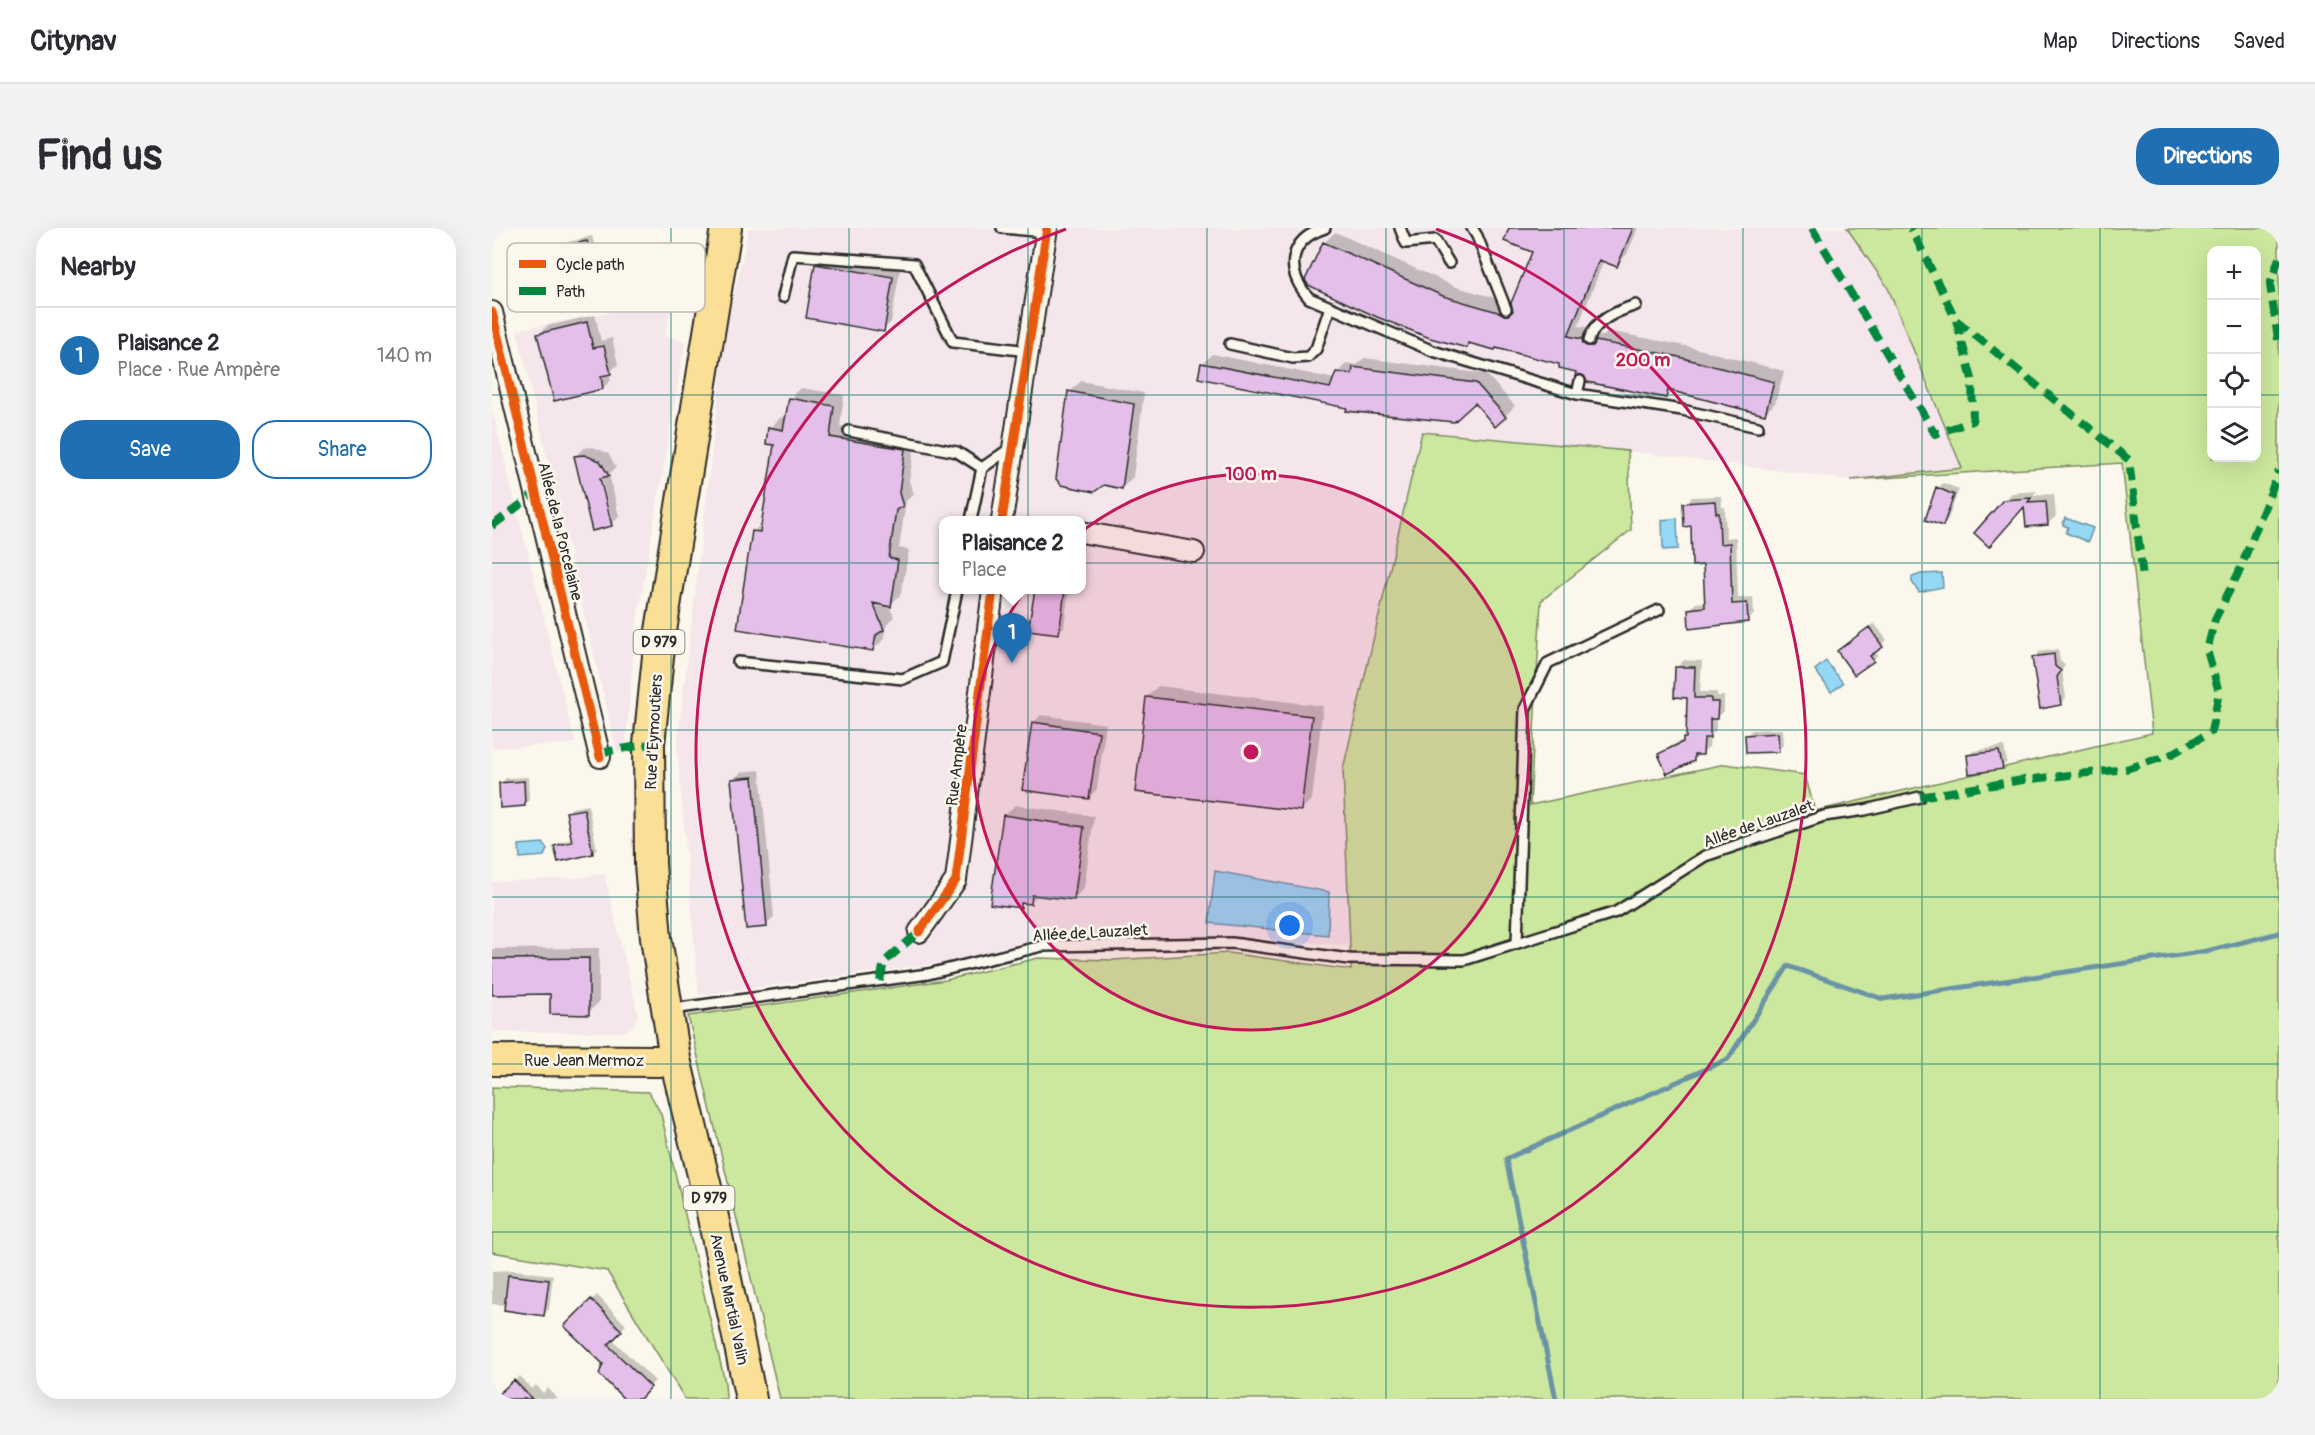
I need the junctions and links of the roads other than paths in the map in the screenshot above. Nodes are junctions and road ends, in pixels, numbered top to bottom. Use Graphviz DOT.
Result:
graph roads {
  1 [pos="726,228"];
  2 [pos="1002,228"];
  3 [pos="1325,228"];
  4 [pos="1400,228"];
  5 [pos="1472,228"];
  6 [pos="1047,230"];
  7 [pos="1449,262"];
  8 [pos="783,297"];
  9 [pos="1636,304"];
  10 [pos="1330,307"];
  11 [pos="1506,309"];
  12 [pos="492,312"];
  13 [pos="1589,340"];
  14 [pos="1230,344"];
  15 [pos="1028,351"];
  16 [pos="1580,381"];
  17 [pos="1577,394"];
  18 [pos="1758,427"];
  19 [pos="849,431"];
  20 [pos="1014,446"];
  21 [pos="982,468"];
  22 [pos="972,516"];
  23 [pos="1007,516"];
  24 [pos="1086,533"];
  25 [pos="1194,552"];
  26 [pos="956,594"];
  27 [pos="992,594"];
  28 [pos="1659,610"];
  29 [pos="738,662"];
  30 [pos="600,756"];
  31 [pos="1920,797"];
  32 [pos="919,932"];
  33 [pos="1517,943"];
  34 [pos="666,1010"];
  35 [pos="675,1059"];
  36 [pos="492,1060"];
  37 [pos="751,1399"];
  1 -- 34 [label="main road, Rue d'Eymoutiers / D 979"];
  2 -- 6 [label="lane"];
  3 -- 10 [label="lane"];
  4 -- 7 [label="lane"];
  5 -- 11 [label="lane"];
  6 -- 15 [label="street"];
  8 -- 15 [label="lane"];
  9 -- 13 [label="lane"];
  10 -- 14 [label="lane"];
  10 -- 17 [label="lane"];
  12 -- 30 [label="street, Allée de la Porcelaine"];
  15 -- 20 [label="street"];
  16 -- 17 [label="lane"];
  17 -- 18 [label="lane"];
  19 -- 21 [label="lane"];
  20 -- 21 [label="lane"];
  20 -- 23 [label="street"];
  21 -- 22 [label="lane"];
  24 -- 25 [label="street"];
  26 -- 29 [label="lane"];
  27 -- 32 [label="street, Rue Ampère"];
  28 -- 33 [label="lane"];
  31 -- 33 [label="lane, Allée de Lauzalet"];
  33 -- 34 [label="lane, Allée de Lauzalet"];
  34 -- 35 [label="main road, Rue d'Eymoutiers / D 979"];
  35 -- 36 [label="main road, Rue Jean Mermoz"];
  35 -- 37 [label="main road, Avenue Martial Valin / D 979"];
}
